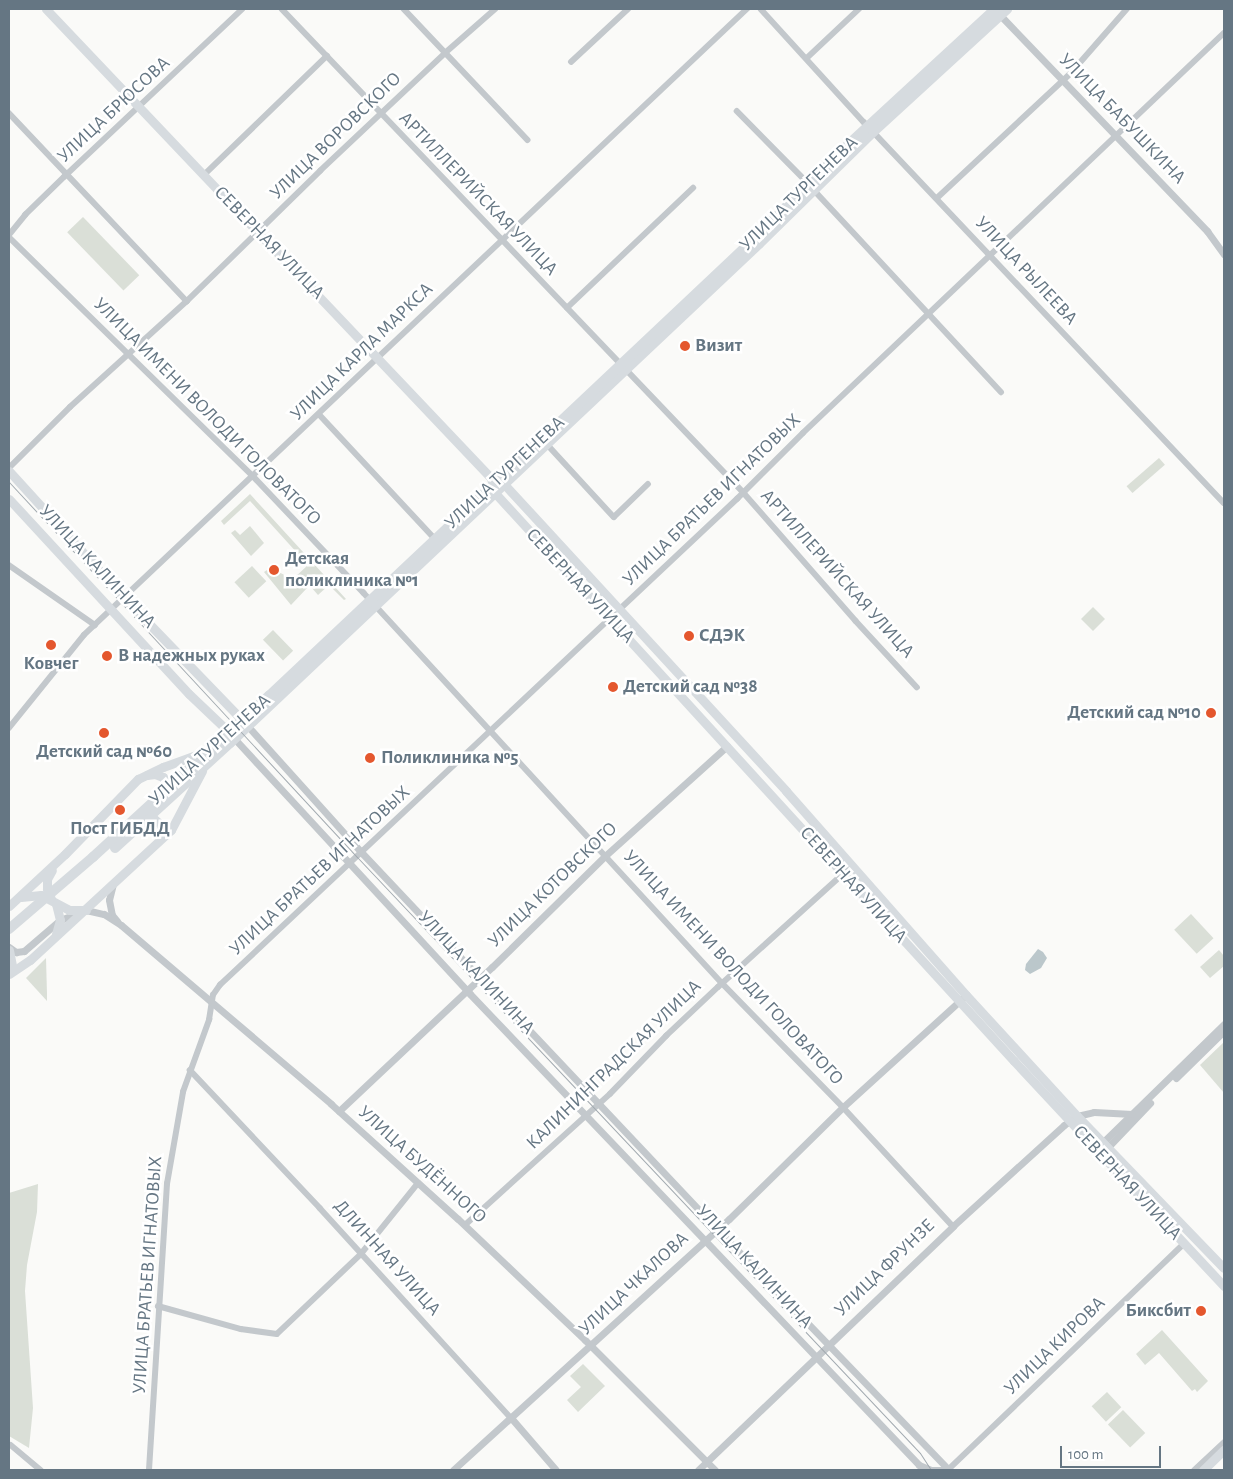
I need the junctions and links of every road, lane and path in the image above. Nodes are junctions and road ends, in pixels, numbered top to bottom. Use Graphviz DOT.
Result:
graph roads {
  1 [pos="46,9"];
  2 [pos="242,9"];
  3 [pos="282,9"];
  4 [pos="404,9"];
  5 [pos="495,9"];
  6 [pos="628,9"];
  7 [pos="747,9"];
  8 [pos="761,9"];
  9 [pos="859,9"];
  10 [pos="1127,9"];
  11 [pos="998,10"];
  12 [pos="1224,33"];
  13 [pos="445,52"];
  14 [pos="327,56"];
  15 [pos="807,58"];
  16 [pos="571,62"];
  17 [pos="1062,81"];
  18 [pos="140,106"];
  19 [pos="737,111"];
  20 [pos="9,113"];
  21 [pos="381,114"];
  22 [pos="871,129"];
  23 [pos="1116,138"];
  24 [pos="528,140"];
  25 [pos="67,174"];
  26 [pos="204,175"];
  27 [pos="812,187"];
  28 [pos="693,188"];
  29 [pos="937,198"];
  30 [pos="257,232"];
  31 [pos="9,236"];
  32 [pos="502,240"];
  33 [pos="991,254"];
  34 [pos="1224,254"];
  35 [pos="187,301"];
  36 [pos="567,308"];
  37 [pos="928,314"];
  38 [pos="129,353"];
  39 [pos="378,357"];
  40 [pos="622,367"];
  41 [pos="1001,392"];
  42 [pos="319,414"];
  43 [pos="547,444"];
  44 [pos="9,470"];
  45 [pos="253,476"];
  46 [pos="496,484"];
  47 [pos="648,484"];
  48 [pos="744,492"];
  49 [pos="9,499"];
  50 [pos="1224,503"];
  51 [pos="435,538"];
  52 [pos="9,565"];
  53 [pos="124,598"];
  54 [pos="372,603"];
  55 [pos="111,610"];
  56 [pos="620,610"];
  57 [pos="611,619"];
  58 [pos="95,625"];
  59 [pos="918,687"];
  60 [pos="246,723"];
  61 [pos="9,728"];
  62 [pos="490,732"];
  63 [pos="232,736"];
  64 [pos="727,746"];
  65 [pos="214,748"];
  66 [pos="204,767"];
  67 [pos="145,775"];
  68 [pos="163,791"];
  69 [pos="796,804"];
  70 [pos="787,812"];
  71 [pos="142,821"];
  72 [pos="156,844"];
  73 [pos="362,852"];
  74 [pos="65,854"];
  75 [pos="96,854"];
  76 [pos="606,855"];
  77 [pos="349,864"];
  78 [pos="851,867"];
  79 [pos="843,874"];
  80 [pos="114,883"];
  81 [pos="19,898"];
  82 [pos="53,902"];
  83 [pos="9,906"];
  84 [pos="86,910"];
  85 [pos="60,920"];
  86 [pos="121,925"];
  87 [pos="9,929"];
  88 [pos="55,936"];
  89 [pos="9,949"];
  90 [pos="11,972"];
  91 [pos="481,978"];
  92 [pos="722,983"];
  93 [pos="467,990"];
  94 [pos="962,998"];
  95 [pos="212,1001"];
  96 [pos="1224,1024"];
  97 [pos="1224,1031"];
  98 [pos="190,1070"];
  99 [pos="599,1103"];
  100 [pos="843,1107"];
  101 [pos="339,1111"];
  102 [pos="1132,1114"];
  103 [pos="585,1116"];
  104 [pos="1073,1118"];
  105 [pos="1102,1146"];
  106 [pos="418,1183"];
  107 [pos="464,1225"];
  108 [pos="953,1226"];
  109 [pos="717,1229"];
  110 [pos="704,1241"];
  111 [pos="1184,1244"];
  112 [pos="361,1254"];
  113 [pos="1224,1268"];
  114 [pos="1224,1286"];
  115 [pos="158,1306"];
  116 [pos="591,1346"];
  117 [pos="828,1346"];
  118 [pos="816,1358"];
  119 [pos="512,1419"];
  120 [pos="1224,1442"];
  121 [pos="11,1445"];
  122 [pos="1224,1450"];
  123 [pos="707,1462"];
  124 [pos="921,1468"];
  125 [pos="41,1470"];
  126 [pos="149,1470"];
  127 [pos="453,1470"];
  128 [pos="556,1470"];
  129 [pos="698,1470"];
  130 [pos="715,1470"];
  131 [pos="948,1470"];
  132 [pos="1194,1470"];
  133 [pos="1203,1470"];
  1 -- 18 [label="main road, СЕВЕРНАЯ УЛИЦА"];
  2 -- 18 [label="street, УЛИЦА БРЮСОВА"];
  3 -- 14 [label="street, АРТИЛЛЕРИЙСКАЯ УЛИЦА"];
  4 -- 13 [label="street"];
  5 -- 13 [label="street, УЛИЦА ВОРОВСКОГО"];
  6 -- 16 [label="street"];
  7 -- 32 [label="street, УЛИЦА КАРЛА МАРКСА"];
  8 -- 15 [label="street, УЛИЦА РЫЛЕЕВА"];
  9 -- 15 [label="street"];
  10 -- 17 [label="street"];
  11 -- 17 [label="street, УЛИЦА БАБУШКИНА"];
  11 -- 22 [label="highway, УЛИЦА ТУРГЕНЕВА"];
  12 -- 23 [label="street, УЛИЦА БРАТЬЕВ ИГНАТОВЫХ"];
  13 -- 21 [label="street, УЛИЦА ВОРОВСКОГО"];
  13 -- 24 [label="street"];
  14 -- 21 [label="street, АРТИЛЛЕРИЙСКАЯ УЛИЦА"];
  14 -- 26 [label="street"];
  15 -- 22 [label="street, УЛИЦА РЫЛЕЕВА"];
  17 -- 23 [label="street, УЛИЦА БАБУШКИНА"];
  17 -- 29 [label="street"];
  18 -- 25 [label="street, УЛИЦА БРЮСОВА"];
  18 -- 26 [label="main road, СЕВЕРНАЯ УЛИЦА"];
  19 -- 27 [label="street"];
  20 -- 25 [label="street"];
  21 -- 30 [label="street, УЛИЦА ВОРОВСКОГО"];
  21 -- 32 [label="street, АРТИЛЛЕРИЙСКАЯ УЛИЦА"];
  22 -- 27 [label="highway, УЛИЦА ТУРГЕНЕВА"];
  22 -- 29 [label="street, УЛИЦА РЫЛЕЕВА"];
  23 -- 33 [label="street, УЛИЦА БРАТЬЕВ ИГНАТОВЫХ"];
  23 -- 34 [label="street, УЛИЦА БАБУШКИНА"];
  25 -- 31 [label="street, УЛИЦА БРЮСОВА"];
  25 -- 35 [label="street"];
  26 -- 30 [label="main road, СЕВЕРНАЯ УЛИЦА"];
  27 -- 37 [label="street"];
  27 -- 40 [label="highway, УЛИЦА ТУРГЕНЕВА"];
  28 -- 36 [label="street"];
  29 -- 33 [label="street, УЛИЦА РЫЛЕЕВА"];
  30 -- 35 [label="street, УЛИЦА ВОРОВСКОГО"];
  30 -- 39 [label="main road, СЕВЕРНАЯ УЛИЦА"];
  31 -- 38 [label="street, УЛИЦА ИМЕНИ ВОЛОДИ ГОЛОВАТОГО"];
  32 -- 36 [label="street, АРТИЛЛЕРИЙСКАЯ УЛИЦА"];
  32 -- 39 [label="street, УЛИЦА КАРЛА МАРКСА"];
  33 -- 37 [label="street, УЛИЦА БРАТЬЕВ ИГНАТОВЫХ"];
  33 -- 50 [label="street, УЛИЦА РЫЛЕЕВА"];
  35 -- 38 [label="street, УЛИЦА ВОРОВСКОГО"];
  36 -- 40 [label="street, АРТИЛЛЕРИЙСКАЯ УЛИЦА"];
  37 -- 41 [label="street"];
  37 -- 48 [label="street, УЛИЦА БРАТЬЕВ ИГНАТОВЫХ"];
  38 -- 44 [label="street, УЛИЦА ВОРОВСКОГО"];
  38 -- 45 [label="street, УЛИЦА ИМЕНИ ВОЛОДИ ГОЛОВАТОГО"];
  39 -- 42 [label="street, УЛИЦА КАРЛА МАРКСА"];
  39 -- 46 [label="main road, СЕВЕРНАЯ УЛИЦА"];
  40 -- 43 [label="highway, УЛИЦА ТУРГЕНЕВА"];
  40 -- 46 [label="highway, УЛИЦА ТУРГЕНЕВА"];
  40 -- 48 [label="street, АРТИЛЛЕРИЙСКАЯ УЛИЦА"];
  42 -- 45 [label="street, УЛИЦА КАРЛА МАРКСА"];
  42 -- 51 [label="street"];
  43 -- 46 [label="highway, УЛИЦА ТУРГЕНЕВА"];
  43 -- 47 [label="street"];
  44 -- 53 [label="main road, УЛИЦА КАЛИНИНА"];
  45 -- 53 [label="street, УЛИЦА КАРЛА МАРКСА"];
  45 -- 54 [label="street, УЛИЦА ИМЕНИ ВОЛОДИ ГОЛОВАТОГО"];
  46 -- 51 [label="highway, УЛИЦА ТУРГЕНЕВА"];
  46 -- 54 [label="highway, УЛИЦА ТУРГЕНЕВА"];
  46 -- 56 [label="main road, СЕВЕРНАЯ УЛИЦА"];
  46 -- 57 [label="main road, СЕВЕРНАЯ УЛИЦА"];
  48 -- 56 [label="street, УЛИЦА БРАТЬЕВ ИГНАТОВЫХ"];
  48 -- 59 [label="street, АРТИЛЛЕРИЙСКАЯ УЛИЦА"];
  49 -- 55 [label="main road, УЛИЦА КАЛИНИНА"];
  51 -- 54 [label="highway, УЛИЦА ТУРГЕНЕВА"];
  52 -- 58 [label="street"];
  53 -- 55 [label="street, УЛИЦА КАРЛА МАРКСА"];
  53 -- 60 [label="main road, УЛИЦА КАЛИНИНА"];
  54 -- 60 [label="highway, УЛИЦА ТУРГЕНЕВА"];
  54 -- 62 [label="street, УЛИЦА ИМЕНИ ВОЛОДИ ГОЛОВАТОГО"];
  55 -- 58 [label="street, УЛИЦА КАРЛА МАРКСА"];
  55 -- 63 [label="main road, УЛИЦА КАЛИНИНА"];
  56 -- 57 [label="street, УЛИЦА БРАТЬЕВ ИГНАТОВЫХ"];
  56 -- 69 [label="main road, СЕВЕРНАЯ УЛИЦА"];
  57 -- 62 [label="street, УЛИЦА БРАТЬЕВ ИГНАТОВЫХ"];
  57 -- 64 [label="main road, СЕВЕРНАЯ УЛИЦА"];
  58 -- 61 [label="street, УЛИЦА КАРЛА МАРКСА"];
  60 -- 63 [label="highway, УЛИЦА ТУРГЕНЕВА"];
  60 -- 73 [label="street, УЛИЦА КАЛИНИНА"];
  62 -- 73 [label="street, УЛИЦА БРАТЬЕВ ИГНАТОВЫХ"];
  62 -- 76 [label="street, УЛИЦА ИМЕНИ ВОЛОДИ ГОЛОВАТОГО"];
  63 -- 65 [label="highway, УЛИЦА ТУРГЕНЕВА"];
  63 -- 66 [label="highway, УЛИЦА ТУРГЕНЕВА"];
  63 -- 77 [label="street, УЛИЦА КАЛИНИНА"];
  64 -- 70 [label="main road, СЕВЕРНАЯ УЛИЦА"];
  64 -- 76 [label="street, УЛИЦА КОТОВСКОГО"];
  65 -- 67 [label="main road"];
  65 -- 68 [label="highway, УЛИЦА ТУРГЕНЕВА"];
  66 -- 71 [label="highway, УЛИЦА ТУРГЕНЕВА"];
  66 -- 72 [label="main road"];
  67 -- 68 [label="main road"];
  67 -- 74 [label="main road"];
  68 -- 75 [label="highway, УЛИЦА ТУРГЕНЕВА"];
  69 -- 70 [label="main road"];
  69 -- 78 [label="main road, СЕВЕРНАЯ УЛИЦА"];
  70 -- 79 [label="main road, СЕВЕРНАЯ УЛИЦА"];
  71 -- 72 [label="main road"];
  71 -- 75 [label="highway, УЛИЦА ТУРГЕНЕВА"];
  72 -- 80 [label="main road"];
  73 -- 77 [label="street, УЛИЦА БРАТЬЕВ ИГНАТОВЫХ"];
  73 -- 91 [label="street, УЛИЦА КАЛИНИНА"];
  74 -- 81 [label="main road"];
  74 -- 82 [label="main road"];
  75 -- 87 [label="highway, УЛИЦА ТУРГЕНЕВА"];
  76 -- 91 [label="street, УЛИЦА КОТОВСКОГО"];
  76 -- 92 [label="street, УЛИЦА ИМЕНИ ВОЛОДИ ГОЛОВАТОГО"];
  77 -- 93 [label="street, УЛИЦА КАЛИНИНА"];
  77 -- 95 [label="street, УЛИЦА БРАТЬЕВ ИГНАТОВЫХ"];
  78 -- 79 [label="street, КАЛИНИНГРАДСКАЯ УЛИЦА"];
  78 -- 94 [label="main road, СЕВЕРНАЯ УЛИЦА"];
  79 -- 92 [label="street, КАЛИНИНГРАДСКАЯ УЛИЦА"];
  79 -- 94 [label="main road, СЕВЕРНАЯ УЛИЦА"];
  80 -- 84 [label="main road"];
  80 -- 86 [label="street"];
  81 -- 82 [label="main road"];
  81 -- 83 [label="main road"];
  82 -- 84 [label="main road"];
  82 -- 85 [label="main road"];
  84 -- 85 [label="street"];
  84 -- 86 [label="street, УЛИЦА БУДЁННОГО"];
  84 -- 88 [label="main road"];
  85 -- 88 [label="main road"];
  85 -- 89 [label="street"];
  86 -- 95 [label="street, УЛИЦА БУДЁННОГО"];
  88 -- 90 [label="main road"];
  89 -- 90 [label="main road"];
  91 -- 93 [label="street, УЛИЦА КОТОВСКОГО"];
  91 -- 99 [label="street, УЛИЦА КАЛИНИНА"];
  92 -- 99 [label="street, КАЛИНИНГРАДСКАЯ УЛИЦА"];
  92 -- 100 [label="street, УЛИЦА ИМЕНИ ВОЛОДИ ГОЛОВАТОГО"];
  93 -- 101 [label="street, УЛИЦА КОТОВСКОГО"];
  93 -- 103 [label="street, УЛИЦА КАЛИНИНА"];
  94 -- 100 [label="street, УЛИЦА ЧКАЛОВА"];
  94 -- 104 [label="main road, СЕВЕРНАЯ УЛИЦА"];
  95 -- 98 [label="street, УЛИЦА БРАТЬЕВ ИГНАТОВЫХ"];
  95 -- 101 [label="street, УЛИЦА БУДЁННОГО"];
  96 -- 102 [label="street"];
  97 -- 105 [label="street"];
  98 -- 112 [label="street, ДЛИННАЯ УЛИЦА"];
  98 -- 115 [label="street, УЛИЦА БРАТЬЕВ ИГНАТОВЫХ"];
  99 -- 103 [label="street, КАЛИНИНГРАДСКАЯ УЛИЦА"];
  99 -- 109 [label="street, УЛИЦА КАЛИНИНА"];
  100 -- 108 [label="street, УЛИЦА ИМЕНИ ВОЛОДИ ГОЛОВАТОГО"];
  100 -- 109 [label="street, УЛИЦА ЧКАЛОВА"];
  101 -- 106 [label="street, УЛИЦА БУДЁННОГО"];
  102 -- 104 [label="street"];
  102 -- 105 [label="street"];
  103 -- 107 [label="street, КАЛИНИНГРАДСКАЯ УЛИЦА"];
  103 -- 110 [label="street, УЛИЦА КАЛИНИНА"];
  104 -- 105 [label="main road, СЕВЕРНАЯ УЛИЦА"];
  104 -- 108 [label="street, УЛИЦА ФРУНЗЕ"];
  105 -- 111 [label="main road, СЕВЕРНАЯ УЛИЦА"];
  105 -- 113 [label="main road, СЕВЕРНАЯ УЛИЦА"];
  106 -- 107 [label="street, УЛИЦА БУДЁННОГО"];
  106 -- 112 [label="street"];
  107 -- 116 [label="street, УЛИЦА БУДЁННОГО"];
  108 -- 117 [label="street, УЛИЦА ФРУНЗЕ"];
  109 -- 110 [label="street, УЛИЦА ЧКАЛОВА"];
  109 -- 117 [label="street, УЛИЦА КАЛИНИНА"];
  110 -- 116 [label="street, УЛИЦА ЧКАЛОВА"];
  110 -- 118 [label="street, УЛИЦА КАЛИНИНА"];
  111 -- 114 [label="main road, СЕВЕРНАЯ УЛИЦА"];
  111 -- 131 [label="street, УЛИЦА КИРОВА"];
  112 -- 115 [label="street"];
  112 -- 119 [label="street, ДЛИННАЯ УЛИЦА"];
  115 -- 126 [label="street, УЛИЦА БРАТЬЕВ ИГНАТОВЫХ"];
  116 -- 119 [label="street, УЛИЦА ЧКАЛОВА"];
  116 -- 123 [label="street, УЛИЦА БУДЁННОГО"];
  117 -- 118 [label="street, УЛИЦА ФРУНЗЕ"];
  117 -- 131 [label="street, УЛИЦА КАЛИНИНА"];
  118 -- 123 [label="street, УЛИЦА ФРУНЗЕ"];
  118 -- 124 [label="street, УЛИЦА КАЛИНИНА"];
  119 -- 127 [label="street, УЛИЦА ЧКАЛОВА"];
  119 -- 128 [label="street, ДЛИННАЯ УЛИЦА"];
  120 -- 132 [label="street"];
  121 -- 125 [label="street"];
  122 -- 133 [label="main road"];
  123 -- 129 [label="street, УЛИЦА ФРУНЗЕ"];
  123 -- 130 [label="street, УЛИЦА БУДЁННОГО"];
  124 -- 131 [label="street, УЛИЦА КАЛИНИНА"];
}
